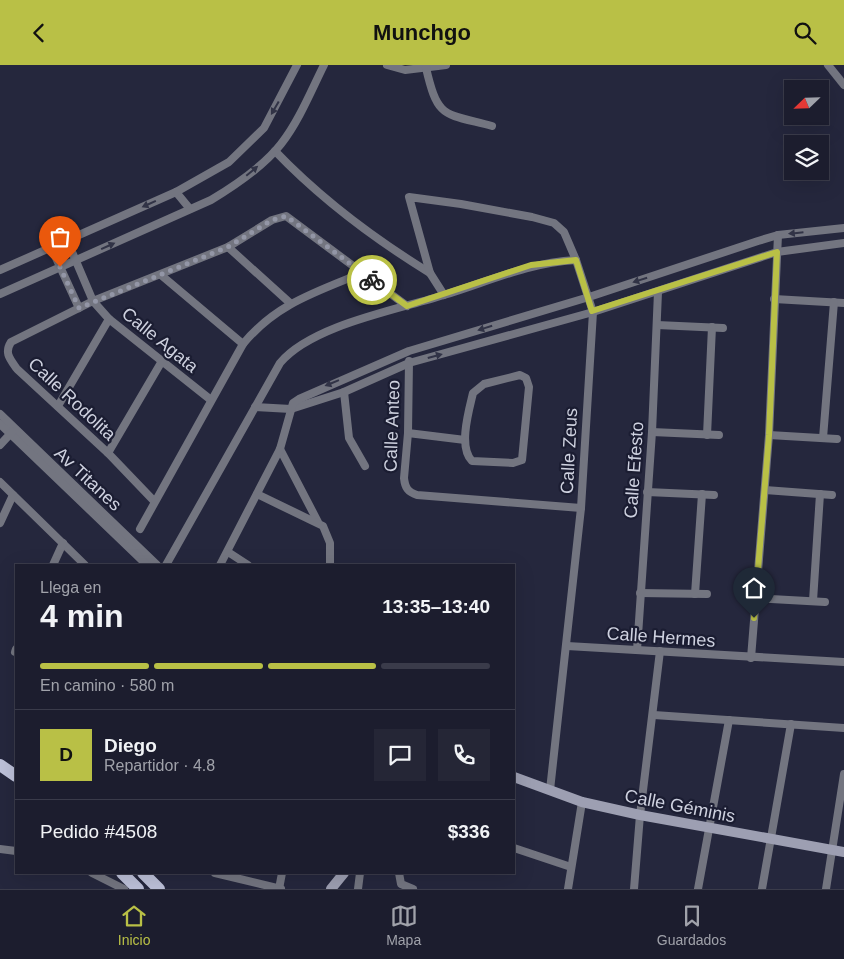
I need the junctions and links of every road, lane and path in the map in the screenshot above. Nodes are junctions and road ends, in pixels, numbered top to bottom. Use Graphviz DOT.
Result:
graph roads {
  1 [pos="297,65"];
  2 [pos="324,65"];
  3 [pos="387,65"];
  4 [pos="446,65"];
  5 [pos="828,65"];
  6 [pos="426,67"];
  7 [pos="844,85"];
  8 [pos="492,127"];
  9 [pos="275,151"];
  10 [pos="176,192"];
  11 [pos="190,209"];
  12 [pos="844,228"];
  13 [pos="778,235"];
  14 [pos="67,240"];
  15 [pos="844,243"];
  16 [pos="51,247"];
  17 [pos="228,247"];
  18 [pos="777,252"];
  19 [pos="75,260"];
  20 [pos="576,260"];
  21 [pos="60,267"];
  22 [pos="0,270"];
  23 [pos="362,273"];
  24 [pos="430,273"];
  25 [pos="161,275"];
  26 [pos="658,292"];
  27 [pos="0,294"];
  28 [pos="444,295"];
  29 [pos="588,297"];
  30 [pos="774,299"];
  31 [pos="94,301"];
  32 [pos="834,302"];
  33 [pos="290,303"];
  34 [pos="844,303"];
  35 [pos="407,306"];
  36 [pos="79,308"];
  37 [pos="592,311"];
  38 [pos="109,319"];
  39 [pos="657,325"];
  40 [pos="712,327"];
  41 [pos="723,328"];
  42 [pos="244,344"];
  43 [pos="408,351"];
  44 [pos="162,361"];
  45 [pos="409,363"];
  46 [pos="344,392"];
  47 [pos="211,400"];
  48 [pos="58,405"];
  49 [pos="255,407"];
  50 [pos="291,409"];
  51 [pos="1,422"];
  52 [pos="13,432"];
  53 [pos="652,432"];
  54 [pos="408,433"];
  55 [pos="707,435"];
  56 [pos="719,435"];
  57 [pos="769,435"];
  58 [pos="823,438"];
  59 [pos="837,439"];
  60 [pos="465,440"];
  61 [pos="0,445"];
  62 [pos="280,449"];
  63 [pos="108,453"];
  64 [pos="365,466"];
  65 [pos="0,482"];
  66 [pos="765,490"];
  67 [pos="647,492"];
  68 [pos="257,494"];
  69 [pos="702,494"];
  70 [pos="13,495"];
  71 [pos="714,495"];
  72 [pos="820,495"];
  73 [pos="832,495"];
  74 [pos="154,501"];
  75 [pos="581,508"];
  76 [pos="318,522"];
  77 [pos="0,523"];
  78 [pos="140,529"];
  79 [pos="63,543"];
  80 [pos="228,551"];
  81 [pos="54,564"];
  82 [pos="85,564"];
  83 [pos="146,564"];
  84 [pos="156,564"];
  85 [pos="167,564"];
  86 [pos="221,564"];
  87 [pos="247,564"];
  88 [pos="330,564"];
  89 [pos="640,593"];
  90 [pos="695,594"];
  91 [pos="707,594"];
  92 [pos="755,598"];
  93 [pos="813,601"];
  94 [pos="825,602"];
  95 [pos="567,646"];
  96 [pos="637,650"];
  97 [pos="660,651"];
  98 [pos="751,658"];
  99 [pos="844,662"];
  100 [pos="654,715"];
  101 [pos="729,720"];
  102 [pos="791,724"];
  103 [pos="844,728"];
  104 [pos="0,765"];
  105 [pos="844,774"];
  106 [pos="15,775"];
  107 [pos="515,777"];
  108 [pos="550,790"];
  109 [pos="582,802"];
  110 [pos="640,815"];
  111 [pos="709,828"];
  112 [pos="772,840"];
  113 [pos="515,848"];
  114 [pos="0,849"];
  115 [pos="832,850"];
  116 [pos="15,851"];
  117 [pos="844,852"];
  118 [pos="571,867"];
  119 [pos="94,874"];
  120 [pos="123,874"];
  121 [pos="144,874"];
  122 [pos="219,874"];
  123 [pos="282,874"];
  124 [pos="343,874"];
  125 [pos="360,874"];
  126 [pos="399,875"];
  127 [pos="124,889"];
  128 [pos="138,889"];
  129 [pos="159,889"];
  130 [pos="280,889"];
  131 [pos="331,889"];
  132 [pos="358,889"];
  133 [pos="413,889"];
  134 [pos="568,889"];
  135 [pos="634,889"];
  136 [pos="698,889"];
  137 [pos="762,889"];
  138 [pos="826,889"];
  1 -- 10 [label="street, one-way"];
  2 -- 9 [label="street"];
  3 -- 6 [label="street"];
  4 -- 6 [label="street"];
  5 -- 7 [label="street"];
  6 -- 8 [label="street"];
  11 -- 9 [label="street, one-way"];
  9 -- 24 [label="street"];
  10 -- 11 [label="street"];
  10 -- 14 [label="street, one-way"];
  19 -- 11 [label="street, one-way"];
  12 -- 13 [label="street, one-way"];
  13 -- 18 [label="street"];
  13 -- 29 [label="street, one-way"];
  14 -- 16 [label="street"];
  14 -- 19 [label="street, Calle Agata"];
  15 -- 18 [label="street"];
  16 -- 21 [label="street"];
  16 -- 22 [label="street"];
  17 -- 23 [label="street, Calle Rodolita"];
  17 -- 25 [label="street, Calle Rodolita"];
  17 -- 33 [label="street"];
  18 -- 26 [label="street"];
  18 -- 30 [label="street"];
  19 -- 21 [label="street"];
  19 -- 31 [label="street, Calle Agata"];
  20 -- 24 [label="street, Calle Zeus"];
  20 -- 28 [label="street"];
  20 -- 29 [label="street, Calle Zeus"];
  21 -- 27 [label="street"];
  21 -- 36 [label="street"];
  23 -- 33 [label="street"];
  23 -- 35 [label="street, Calle Rodolita"];
  24 -- 28 [label="street"];
  25 -- 31 [label="street, Calle Rodolita"];
  25 -- 42 [label="street"];
  26 -- 37 [label="street"];
  26 -- 39 [label="street, Calle Efesto"];
  28 -- 35 [label="street"];
  29 -- 37 [label="street, Calle Zeus"];
  29 -- 43 [label="street, one-way"];
  30 -- 32 [label="street"];
  30 -- 57 [label="street"];
  31 -- 36 [label="street, Calle Rodolita"];
  31 -- 38 [label="street, Calle Agata"];
  32 -- 34 [label="street"];
  32 -- 58 [label="street"];
  33 -- 42 [label="street"];
  35 -- 49 [label="street"];
  36 -- 48 [label="street, Calle Rodolita"];
  45 -- 37 [label="street, one-way"];
  37 -- 75 [label="street, Calle Zeus"];
  38 -- 44 [label="street, Calle Agata"];
  38 -- 48 [label="street"];
  39 -- 40 [label="street"];
  39 -- 53 [label="street, Calle Efesto"];
  40 -- 41 [label="street"];
  40 -- 55 [label="street"];
  42 -- 47 [label="street"];
  43 -- 45 [label="street, Calle Anteo"];
  43 -- 50 [label="street, one-way"];
  44 -- 47 [label="street, Calle Agata"];
  44 -- 63 [label="street"];
  45 -- 46 [label="street"];
  45 -- 54 [label="street, Calle Anteo"];
  46 -- 50 [label="street"];
  46 -- 64 [label="street"];
  47 -- 74 [label="street"];
  48 -- 63 [label="street, Calle Rodolita"];
  49 -- 50 [label="street"];
  49 -- 85 [label="street"];
  50 -- 62 [label="street"];
  51 -- 52 [label="street, Av Titanes"];
  52 -- 61 [label="street"];
  52 -- 83 [label="street, Av Titanes"];
  52 -- 84 [label="street, Av Titanes"];
  53 -- 55 [label="street"];
  53 -- 67 [label="street, Calle Efesto"];
  54 -- 60 [label="street"];
  54 -- 75 [label="street, Calle Anteo"];
  55 -- 56 [label="street"];
  57 -- 58 [label="street"];
  57 -- 66 [label="street"];
  58 -- 59 [label="street"];
  60 -- 60 [label="street"];
  62 -- 68 [label="street"];
  62 -- 76 [label="street"];
  63 -- 74 [label="street, Calle Rodolita"];
  65 -- 70 [label="street"];
  66 -- 72 [label="street"];
  66 -- 92 [label="street"];
  67 -- 69 [label="street"];
  67 -- 89 [label="street, Calle Efesto"];
  68 -- 76 [label="street"];
  68 -- 80 [label="street"];
  69 -- 71 [label="street"];
  69 -- 90 [label="street"];
  70 -- 77 [label="street"];
  70 -- 79 [label="street"];
  72 -- 73 [label="street"];
  72 -- 93 [label="street"];
  74 -- 78 [label="street"];
  75 -- 95 [label="street, Calle Zeus"];
  76 -- 88 [label="street"];
  79 -- 81 [label="street"];
  79 -- 82 [label="street"];
  80 -- 86 [label="street"];
  80 -- 87 [label="street"];
  89 -- 90 [label="street"];
  89 -- 96 [label="street, Calle Efesto"];
  90 -- 91 [label="street"];
  92 -- 93 [label="street"];
  92 -- 98 [label="street"];
  93 -- 94 [label="street"];
  95 -- 96 [label="street, Calle Hermes"];
  95 -- 108 [label="street, Calle Zeus"];
  96 -- 97 [label="street, Calle Hermes"];
  97 -- 98 [label="street, Calle Hermes"];
  97 -- 100 [label="street"];
  98 -- 99 [label="street, Calle Hermes"];
  100 -- 101 [label="street"];
  100 -- 110 [label="street"];
  101 -- 102 [label="street"];
  101 -- 111 [label="street"];
  102 -- 103 [label="street"];
  102 -- 112 [label="street"];
  104 -- 106 [label="main road"];
  105 -- 115 [label="street"];
  107 -- 108 [label="street, Calle Géminis"];
  108 -- 109 [label="street, Calle Géminis"];
  109 -- 110 [label="street, Calle Géminis"];
  109 -- 118 [label="street"];
  110 -- 111 [label="street, Calle Géminis"];
  110 -- 135 [label="street"];
  111 -- 112 [label="street, Calle Géminis"];
  111 -- 136 [label="street"];
  112 -- 115 [label="street, Calle Géminis"];
  112 -- 137 [label="street"];
  113 -- 118 [label="street"];
  114 -- 116 [label="street"];
  115 -- 117 [label="street, Calle Géminis"];
  115 -- 138 [label="street"];
  118 -- 134 [label="street"];
  119 -- 127 [label="street"];
  120 -- 128 [label="main road"];
  121 -- 129 [label="main road"];
  122 -- 130 [label="street"];
  123 -- 130 [label="street"];
  124 -- 131 [label="street"];
  125 -- 132 [label="street"];
  126 -- 133 [label="street"];
}
